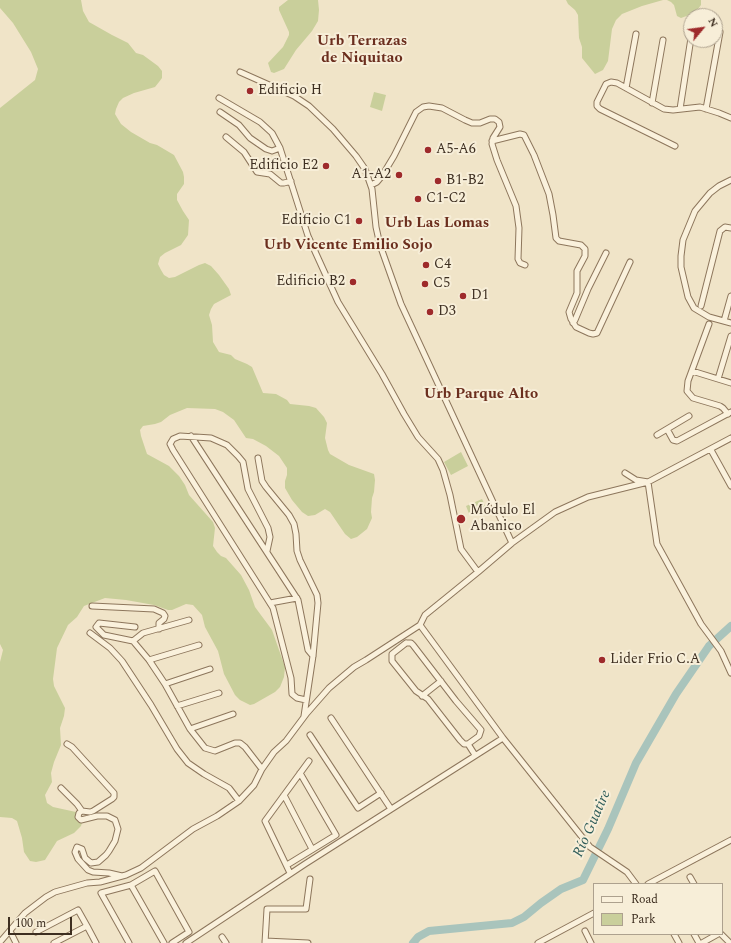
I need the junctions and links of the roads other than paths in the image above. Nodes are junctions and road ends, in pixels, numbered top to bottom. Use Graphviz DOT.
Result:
graph roads {
  1 [pos="636,34"];
  2 [pos="663,40"];
  3 [pos="689,48"];
  4 [pos="717,48"];
  5 [pos="240,72"];
  6 [pos="626,88"];
  7 [pos="219,98"];
  8 [pos="652,103"];
  9 [pos="680,109"];
  10 [pos="706,109"];
  11 [pos="220,112"];
  12 [pos="731,118"];
  13 [pos="226,137"];
  14 [pos="492,141"];
  15 [pos="675,146"];
  16 [pos="280,148"];
  17 [pos="731,180"];
  18 [pos="290,181"];
  19 [pos="371,185"];
  20 [pos="731,228"];
  21 [pos="606,253"];
  22 [pos="630,262"];
  23 [pos="525,265"];
  24 [pos="731,296"];
  25 [pos="701,306"];
  26 [pos="724,321"];
  27 [pos="573,323"];
  28 [pos="731,323"];
  29 [pos="709,324"];
  30 [pos="731,336"];
  31 [pos="692,371"];
  32 [pos="718,379"];
  33 [pos="731,383"];
  34 [pos="729,413"];
  35 [pos="689,416"];
  36 [pos="667,429"];
  37 [pos="657,435"];
  38 [pos="191,436"];
  39 [pos="731,438"];
  40 [pos="711,450"];
  41 [pos="258,458"];
  42 [pos="625,473"];
  43 [pos="648,482"];
  44 [pos="731,486"];
  45 [pos="512,542"];
  46 [pos="267,551"];
  47 [pos="478,572"];
  48 [pos="297,598"];
  49 [pos="270,603"];
  50 [pos="92,606"];
  51 [pos="189,620"];
  52 [pos="420,625"];
  53 [pos="135,627"];
  54 [pos="160,628"];
  55 [pos="90,633"];
  56 [pos="133,641"];
  57 [pos="199,645"];
  58 [pos="313,656"];
  59 [pos="149,660"];
  60 [pos="210,669"];
  61 [pos="731,673"];
  62 [pos="441,681"];
  63 [pos="165,684"];
  64 [pos="219,693"];
  65 [pos="422,696"];
  66 [pos="306,700"];
  67 [pos="177,706"];
  68 [pos="233,714"];
  69 [pos="304,717"];
  70 [pos="331,718"];
  71 [pos="190,729"];
  72 [pos="310,735"];
  73 [pos="503,738"];
  74 [pos="67,744"];
  75 [pos="468,744"];
  76 [pos="475,756"];
  77 [pos="309,760"];
  78 [pos="262,769"];
  79 [pos="300,772"];
  80 [pos="61,788"];
  81 [pos="381,793"];
  82 [pos="284,795"];
  83 [pos="239,801"];
  84 [pos="391,809"];
  85 [pos="82,811"];
  86 [pos="731,840"];
  87 [pos="312,849"];
  88 [pos="286,866"];
  89 [pos="290,873"];
  90 [pos="122,876"];
  91 [pos="690,877"];
  92 [pos="310,879"];
  93 [pos="635,883"];
  94 [pos="650,883"];
  95 [pos="693,883"];
  96 [pos="131,885"];
  97 [pos="593,914"];
  98 [pos="87,926"];
  99 [pos="10,931"];
  100 [pos="585,931"];
  101 [pos="36,932"];
  102 [pos="718,935"];
  103 [pos="721,935"];
  104 [pos="222,937"];
  105 [pos="0,942"];
  106 [pos="265,942"];
  107 [pos="16,943"];
  108 [pos="54,943"];
  109 [pos="96,943"];
  110 [pos="129,943"];
  111 [pos="164,943"];
  112 [pos="172,943"];
  113 [pos="186,943"];
  114 [pos="226,943"];
  115 [pos="308,943"];
  116 [pos="538,943"];
  117 [pos="591,943"];
  118 [pos="700,943"];
  119 [pos="730,943"];
  1 -- 6 [label="street"];
  2 -- 8 [label="street"];
  3 -- 9 [label="street"];
  4 -- 10 [label="street"];
  5 -- 19 [label="street"];
  6 -- 8 [label="street"];
  6 -- 15 [label="street"];
  7 -- 16 [label="street"];
  8 -- 9 [label="street"];
  9 -- 10 [label="street"];
  10 -- 12 [label="street"];
  11 -- 16 [label="street"];
  13 -- 18 [label="street"];
  14 -- 19 [label="street"];
  14 -- 23 [label="street"];
  14 -- 27 [label="street"];
  16 -- 18 [label="street"];
  17 -- 26 [label="street"];
  18 -- 47 [label="street"];
  19 -- 45 [label="street"];
  20 -- 25 [label="street"];
  21 -- 27 [label="street"];
  22 -- 27 [label="street"];
  24 -- 26 [label="street"];
  26 -- 28 [label="street"];
  29 -- 31 [label="street"];
  30 -- 32 [label="street"];
  31 -- 32 [label="street"];
  31 -- 34 [label="street"];
  32 -- 33 [label="street"];
  34 -- 36 [label="street"];
  35 -- 36 [label="street"];
  36 -- 37 [label="street"];
  38 -- 46 [label="street"];
  38 -- 46 [label="street"];
  38 -- 49 [label="street"];
  39 -- 40 [label="street"];
  40 -- 43 [label="street"];
  40 -- 44 [label="street"];
  41 -- 58 [label="street"];
  42 -- 43 [label="street"];
  43 -- 45 [label="street"];
  43 -- 61 [label="street"];
  45 -- 47 [label="street"];
  46 -- 48 [label="street"];
  47 -- 52 [label="street"];
  48 -- 49 [label="street"];
  48 -- 58 [label="street"];
  49 -- 66 [label="street"];
  50 -- 54 [label="street"];
  51 -- 54 [label="street"];
  52 -- 69 [label="street"];
  52 -- 73 [label="street"];
  53 -- 56 [label="street"];
  54 -- 56 [label="street"];
  55 -- 83 [label="street"];
  56 -- 59 [label="street"];
  57 -- 59 [label="street"];
  58 -- 66 [label="street"];
  59 -- 63 [label="street"];
  60 -- 63 [label="street"];
  62 -- 65 [label="street"];
  62 -- 65 [label="street"];
  62 -- 75 [label="street"];
  63 -- 67 [label="street"];
  64 -- 67 [label="street"];
  65 -- 75 [label="street"];
  66 -- 69 [label="street"];
  67 -- 71 [label="street"];
  68 -- 71 [label="street"];
  69 -- 78 [label="street"];
  70 -- 81 [label="street"];
  71 -- 78 [label="street"];
  72 -- 81 [label="street"];
  73 -- 76 [label="street"];
  73 -- 93 [label="street"];
  74 -- 85 [label="street"];
  75 -- 76 [label="street"];
  76 -- 84 [label="street"];
  77 -- 79 [label="street"];
  78 -- 83 [label="street"];
  79 -- 82 [label="street"];
  79 -- 87 [label="street"];
  80 -- 85 [label="street"];
  81 -- 84 [label="street"];
  82 -- 87 [label="street"];
  82 -- 88 [label="street"];
  83 -- 90 [label="street"];
  84 -- 89 [label="street"];
  85 -- 90 [label="street"];
  86 -- 94 [label="street"];
  87 -- 88 [label="street"];
  88 -- 89 [label="street"];
  89 -- 113 [label="street"];
  90 -- 99 [label="street"];
  91 -- 95 [label="street"];
  92 -- 106 [label="street"];
  96 -- 110 [label="street"];
  96 -- 111 [label="street"];
  96 -- 112 [label="street"];
  97 -- 116 [label="street"];
  98 -- 101 [label="street"];
  98 -- 108 [label="street"];
  98 -- 109 [label="street"];
  99 -- 105 [label="street"];
  99 -- 107 [label="street"];
  100 -- 117 [label="street"];
  102 -- 118 [label="street"];
  103 -- 119 [label="street"];
  104 -- 114 [label="street"];
  106 -- 115 [label="street"];
}
